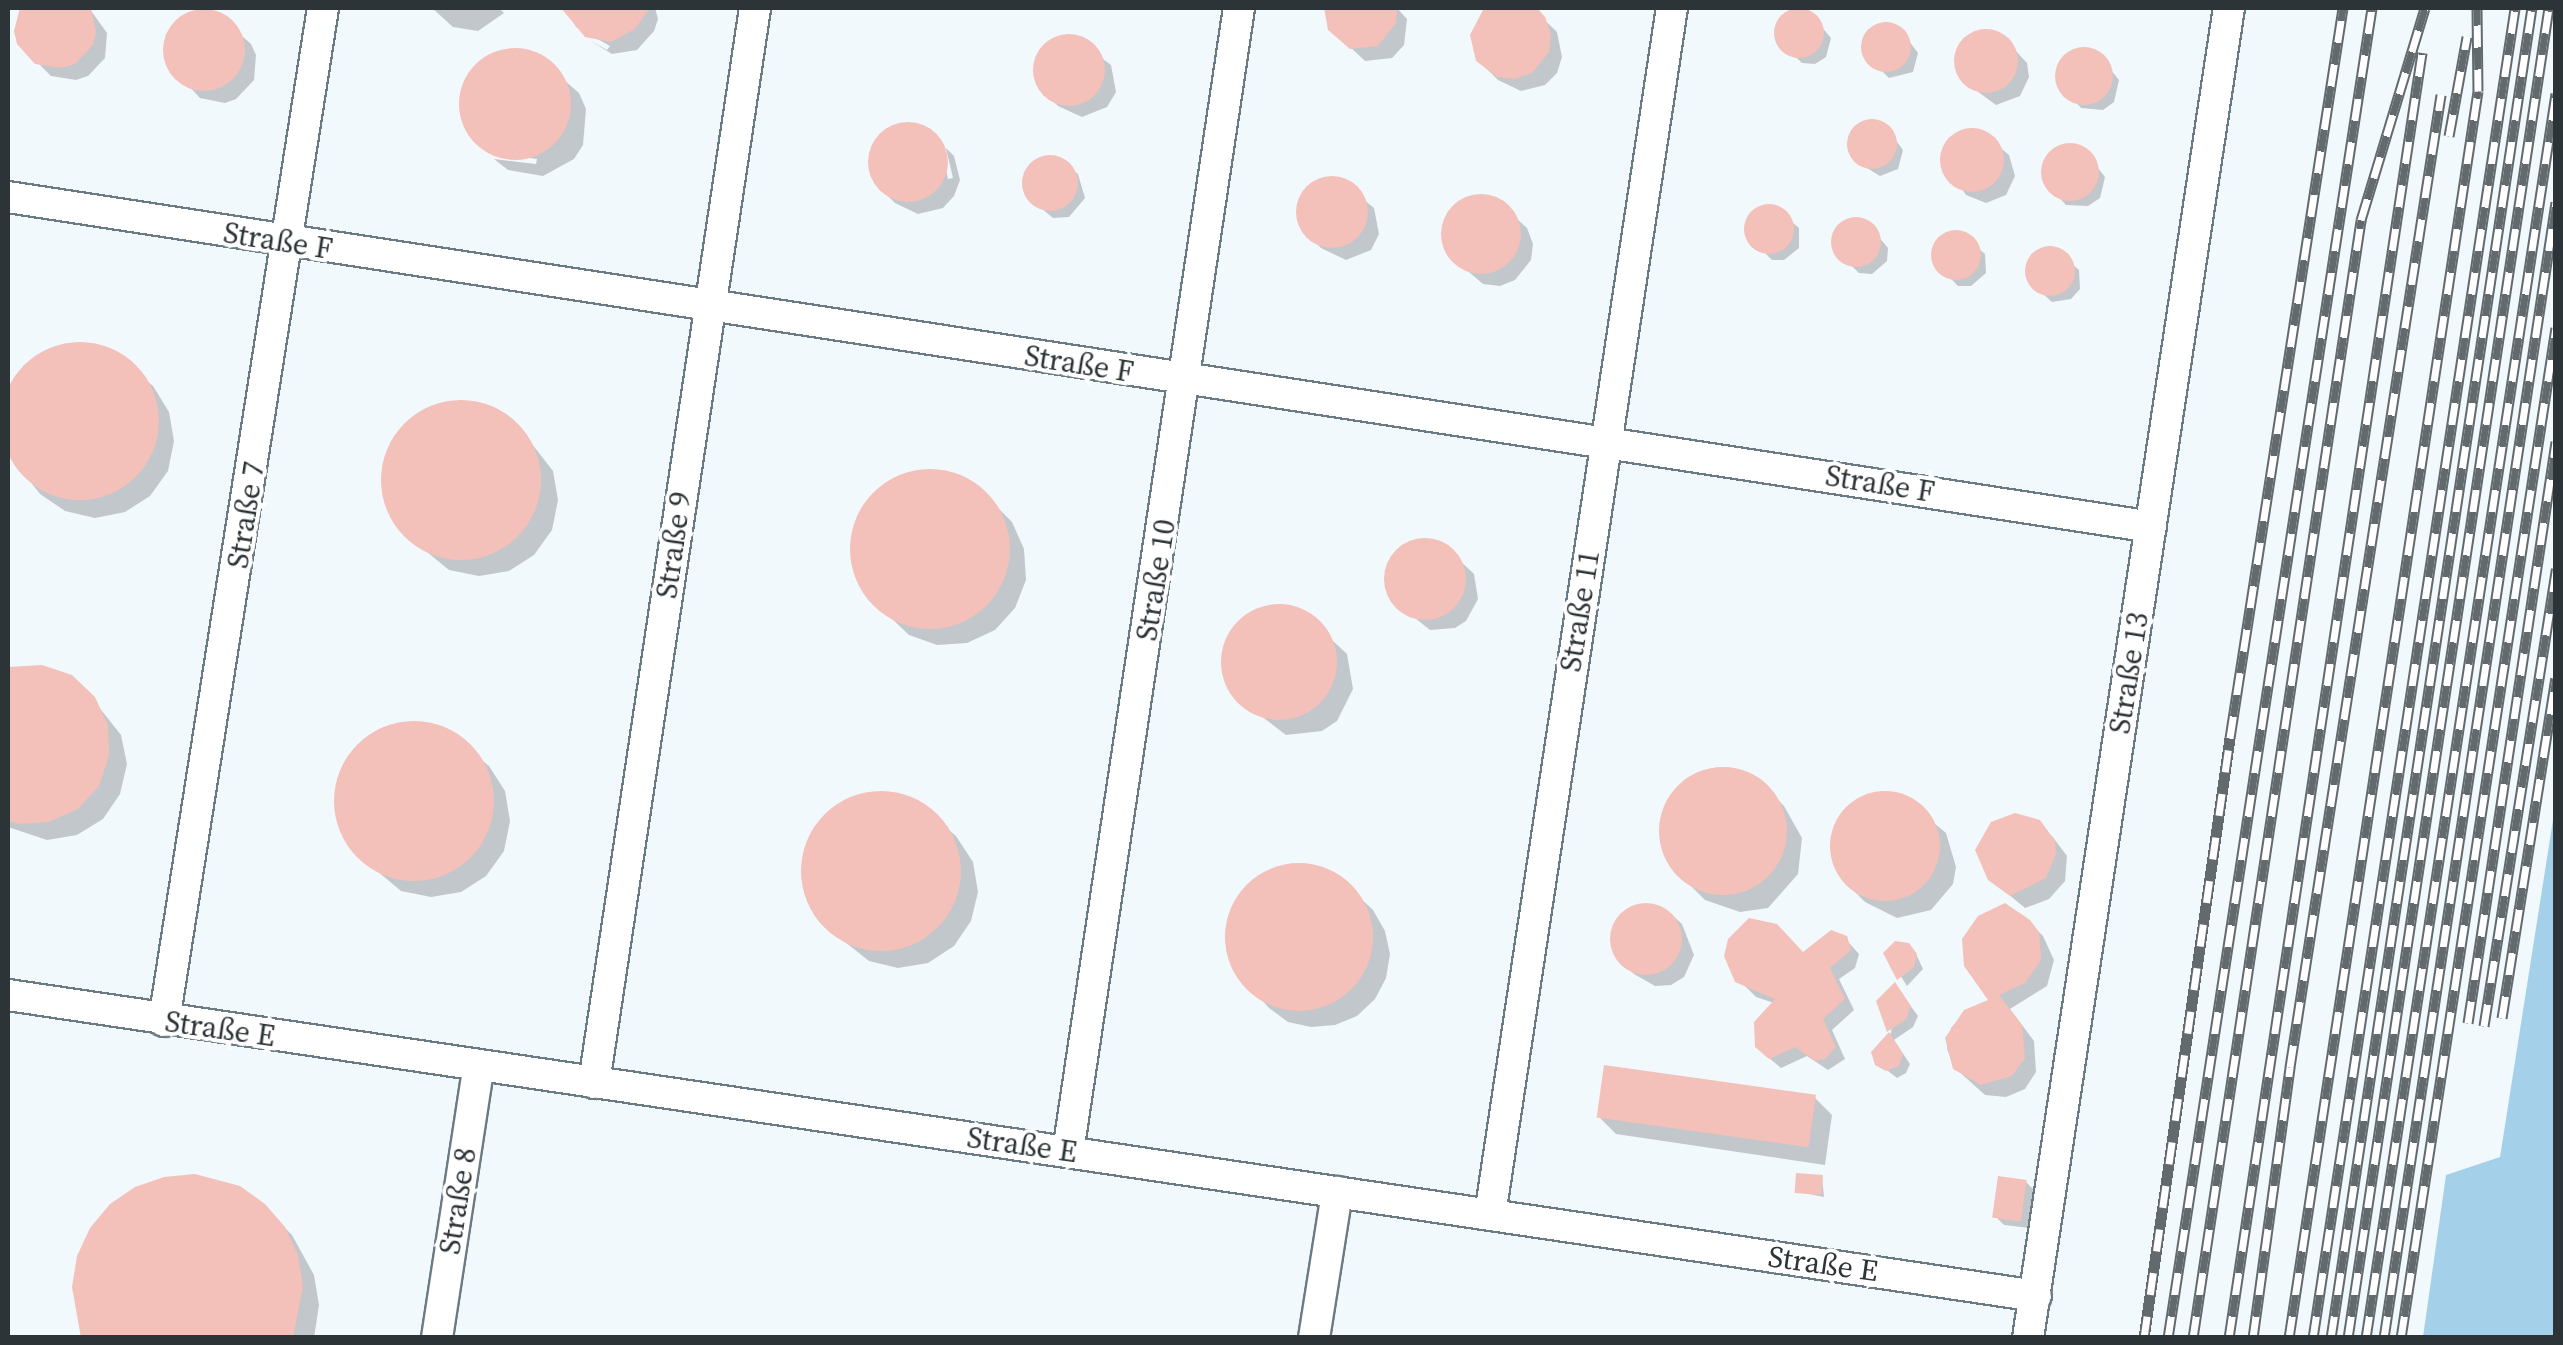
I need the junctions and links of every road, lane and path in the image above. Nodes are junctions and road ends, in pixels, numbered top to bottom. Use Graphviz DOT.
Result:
graph roads {
  1 [pos="323,8"];
  2 [pos="756,8"];
  3 [pos="1238,8"];
  4 [pos="1672,8"];
  5 [pos="2229,8"];
  6 [pos="8,197"];
  7 [pos="289,244"];
  8 [pos="710,304"];
  9 [pos="1186,382"];
  10 [pos="1606,440"];
  11 [pos="2151,528"];
  12 [pos="8,996"];
  13 [pos="164,1021"];
  14 [pos="478,1065"];
  15 [pos="594,1082"];
  16 [pos="1068,1152"];
  17 [pos="1337,1192"];
  18 [pos="1490,1215"];
  19 [pos="2036,1296"];
  20 [pos="438,1338"];
  21 [pos="1314,1338"];
  22 [pos="2028,1338"];
  1 -- 7 [label="lane, Straße 7"];
  2 -- 8 [label="lane, Straße 9"];
  3 -- 9 [label="lane, Straße 10"];
  4 -- 10 [label="lane, Straße 11"];
  5 -- 11 [label="lane, Straße 13"];
  6 -- 7 [label="lane, Straße F"];
  7 -- 8 [label="lane, Straße F"];
  7 -- 13 [label="lane, Straße 7"];
  8 -- 9 [label="lane, Straße F"];
  8 -- 15 [label="lane, Straße 9"];
  9 -- 10 [label="lane, Straße F"];
  9 -- 16 [label="lane, Straße 10"];
  10 -- 11 [label="lane, Straße F"];
  10 -- 18 [label="lane, Straße 11"];
  11 -- 19 [label="lane, Straße 13"];
  12 -- 13 [label="lane, Straße E"];
  13 -- 14 [label="lane, Straße E"];
  14 -- 15 [label="lane, Straße E"];
  14 -- 20 [label="lane, Straße 8"];
  15 -- 16 [label="lane, Straße E"];
  16 -- 17 [label="lane, Straße E"];
  17 -- 18 [label="lane, Straße E"];
  17 -- 21 [label="lane"];
  18 -- 19 [label="lane, Straße E"];
  19 -- 22 [label="lane, Straße 13"];
}
